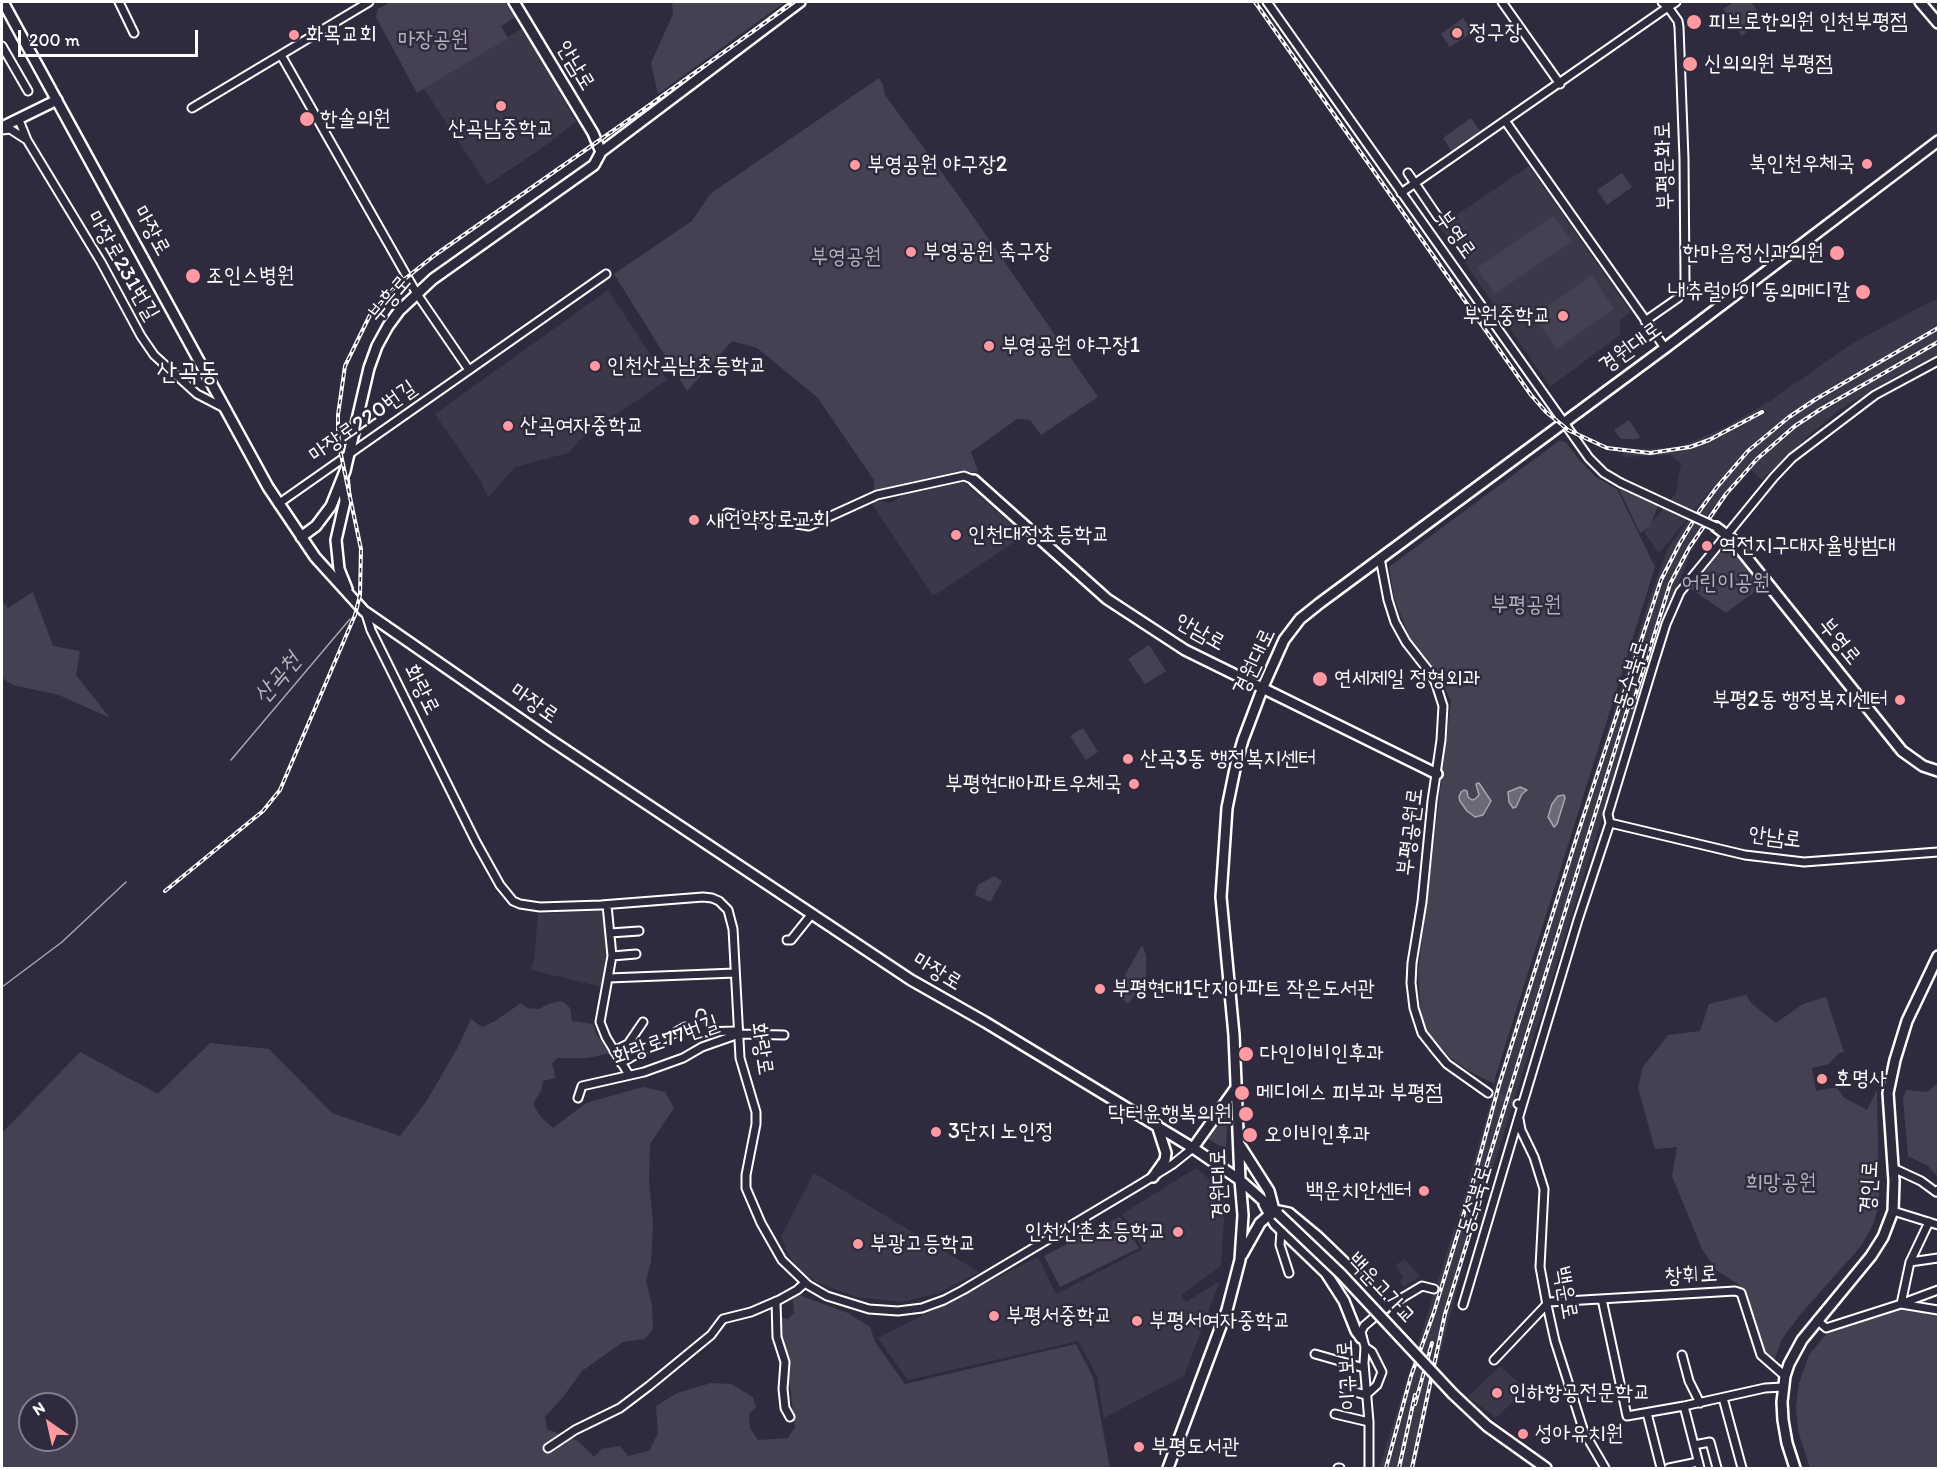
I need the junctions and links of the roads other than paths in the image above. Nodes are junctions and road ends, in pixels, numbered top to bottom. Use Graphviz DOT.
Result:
graph roads {
  1 [pos="3,2"];
  2 [pos="118,2"];
  3 [pos="369,2"];
  4 [pos="514,2"];
  5 [pos="800,2"];
  6 [pos="1267,2"];
  7 [pos="1502,2"];
  8 [pos="1676,2"];
  9 [pos="1920,2"];
  10 [pos="1665,4"];
  11 [pos="5,12"];
  12 [pos="1938,24"];
  13 [pos="134,33"];
  14 [pos="2,51"];
  15 [pos="281,55"];
  16 [pos="1560,84"];
  17 [pos="28,91"];
  18 [pos="57,100"];
  19 [pos="192,108"];
  20 [pos="19,120"];
  21 [pos="1506,122"];
  22 [pos="2,128"];
  23 [pos="27,140"];
  24 [pos="1938,141"];
  25 [pos="601,152"];
  26 [pos="1408,173"];
  27 [pos="1415,183"];
  28 [pos="1401,193"];
  29 [pos="1438,217"];
  30 [pos="606,274"];
  31 [pos="417,294"];
  32 [pos="1645,321"];
  33 [pos="1665,348"];
  34 [pos="1938,361"];
  35 [pos="469,370"];
  36 [pos="226,409"];
  37 [pos="1563,422"];
  38 [pos="348,455"];
  39 [pos="342,477"];
  40 [pos="974,480"];
  41 [pos="278,504"];
  42 [pos="727,513"];
  43 [pos="1716,527"];
  44 [pos="1727,535"];
  45 [pos="301,537"];
  46 [pos="1380,558"];
  47 [pos="349,594"];
  48 [pos="364,611"];
  49 [pos="1263,687"];
  50 [pos="1938,771"];
  51 [pos="1437,774"];
  52 [pos="1610,823"];
  53 [pos="1938,852"];
  54 [pos="607,905"];
  55 [pos="811,915"];
  56 [pos="639,931"];
  57 [pos="610,933"];
  58 [pos="787,940"];
  59 [pos="636,954"];
  60 [pos="612,956"];
  61 [pos="1938,956"];
  62 [pos="735,973"];
  63 [pos="609,978"];
  64 [pos="701,1014"];
  65 [pos="643,1022"];
  66 [pos="685,1027"];
  67 [pos="739,1034"];
  68 [pos="784,1035"];
  69 [pos="614,1051"];
  70 [pos="621,1063"];
  71 [pos="629,1075"];
  72 [pos="1236,1089"];
  73 [pos="1488,1094"];
  74 [pos="578,1098"];
  75 [pos="1519,1119"];
  76 [pos="1157,1125"];
  77 [pos="1238,1142"];
  78 [pos="1193,1148"];
  79 [pos="1893,1168"];
  80 [pos="1153,1177"];
  81 [pos="1240,1180"];
  82 [pos="1938,1190"];
  83 [pos="1893,1211"];
  84 [pos="1274,1213"];
  85 [pos="1929,1222"];
  86 [pos="1938,1225"];
  87 [pos="1278,1227"];
  88 [pos="1938,1258"];
  89 [pos="1240,1260"];
  90 [pos="1910,1262"];
  91 [pos="1289,1273"];
  92 [pos="805,1283"];
  93 [pos="1434,1289"];
  94 [pos="1938,1290"];
  95 [pos="1602,1299"];
  96 [pos="776,1301"];
  97 [pos="1901,1304"];
  98 [pos="1462,1305"];
  99 [pos="1547,1305"];
  100 [pos="1385,1308"];
  101 [pos="1938,1310"];
  102 [pos="1817,1320"];
  103 [pos="1363,1343"];
  104 [pos="1315,1354"];
  105 [pos="1682,1355"];
  106 [pos="1494,1360"];
  107 [pos="1364,1368"];
  108 [pos="1785,1376"];
  109 [pos="1783,1387"];
  110 [pos="1344,1389"];
  111 [pos="1366,1395"];
  112 [pos="1723,1398"];
  113 [pos="1700,1402"];
  114 [pos="1684,1406"];
  115 [pos="1647,1413"];
  116 [pos="1335,1414"];
  117 [pos="790,1417"];
  118 [pos="1369,1422"];
  119 [pos="1694,1445"];
  120 [pos="548,1448"];
  121 [pos="1699,1465"];
  122 [pos="1168,1468"];
  123 [pos="1369,1468"];
  124 [pos="1546,1468"];
  125 [pos="1605,1468"];
  126 [pos="1661,1468"];
  127 [pos="1669,1468"];
  128 [pos="1717,1468"];
  129 [pos="1742,1468"];
  130 [pos="1795,1468"];
  1 -- 11 [label="main road, 마장로"];
  2 -- 13 [label="street"];
  3 -- 15 [label="street"];
  4 -- 25 [label="main road, 안남로"];
  5 -- 25 [label="main road, 부흥로"];
  6 -- 28 [label="street, 부영로"];
  7 -- 16 [label="street"];
  8 -- 10 [label="street"];
  9 -- 12 [label="main road"];
  10 -- 16 [label="street"];
  10 -- 32 [label="street, 부평문화로"];
  11 -- 18 [label="main road, 마장로"];
  14 -- 17 [label="street"];
  15 -- 19 [label="street"];
  15 -- 31 [label="street"];
  16 -- 21 [label="street"];
  18 -- 20 [label="main road"];
  18 -- 36 [label="main road, 마장로"];
  20 -- 22 [label="main road"];
  20 -- 23 [label="street, 마장로231번길"];
  21 -- 27 [label="street"];
  21 -- 32 [label="street"];
  22 -- 23 [label="street"];
  23 -- 36 [label="street, 마장로231번길"];
  24 -- 33 [label="main road, 경원대로"];
  25 -- 31 [label="main road, 부흥로"];
  26 -- 27 [label="street"];
  27 -- 28 [label="street"];
  27 -- 29 [label="street"];
  28 -- 37 [label="street, 부영로"];
  30 -- 35 [label="street, 마장로220번길"];
  31 -- 35 [label="street"];
  31 -- 38 [label="main road, 부흥로"];
  32 -- 33 [label="street"];
  33 -- 37 [label="main road, 경원대로"];
  34 -- 44 [label="street, 동수북로"];
  35 -- 38 [label="street, 마장로220번길"];
  36 -- 41 [label="main road, 마장로"];
  37 -- 43 [label="street, 부영로, bridge"];
  37 -- 46 [label="main road, 경원대로"];
  38 -- 39 [label="main road, 부흥로"];
  38 -- 41 [label="street, 마장로220번길"];
  39 -- 45 [label="main road, 부흥로"];
  39 -- 47 [label="main road"];
  40 -- 42 [label="street"];
  40 -- 49 [label="main road, 안남로"];
  41 -- 45 [label="main road, 마장로"];
  43 -- 44 [label="main road, 부영로"];
  44 -- 50 [label="main road, 부영로"];
  44 -- 52 [label="street, 동수북로"];
  45 -- 47 [label="main road, 마장로"];
  46 -- 49 [label="main road, 경원대로"];
  46 -- 51 [label="street, 부평공원로"];
  47 -- 48 [label="main road, 마장로"];
  48 -- 54 [label="street, 화랑로"];
  48 -- 55 [label="main road, 마장로"];
  49 -- 51 [label="main road, 안남로"];
  49 -- 72 [label="main road, 경원대로"];
  51 -- 73 [label="street, 부평공원로"];
  52 -- 53 [label="street, 안남로"];
  52 -- 75 [label="street, 동수북로"];
  54 -- 57 [label="street"];
  54 -- 62 [label="street, 화랑로"];
  55 -- 58 [label="street"];
  55 -- 76 [label="main road, 마장로"];
  56 -- 57 [label="street"];
  57 -- 60 [label="street"];
  59 -- 60 [label="street"];
  60 -- 63 [label="street"];
  61 -- 79 [label="main road, 경인로"];
  62 -- 63 [label="street"];
  62 -- 67 [label="street, 화랑로"];
  63 -- 69 [label="street"];
  64 -- 67 [label="street"];
  65 -- 69 [label="street"];
  66 -- 70 [label="street"];
  67 -- 68 [label="street"];
  67 -- 71 [label="street, 화랑로77번길"];
  67 -- 92 [label="street, 화랑로"];
  69 -- 70 [label="street"];
  70 -- 71 [label="street"];
  71 -- 74 [label="street, 화랑로77번길"];
  72 -- 77 [label="main road, 경원대로"];
  72 -- 78 [label="main road"];
  75 -- 98 [label="street, 동수북로"];
  75 -- 99 [label="street, 백운로"];
  76 -- 78 [label="main road, 마장로"];
  76 -- 80 [label="main road"];
  77 -- 81 [label="main road, 경원대로"];
  77 -- 84 [label="main road"];
  78 -- 80 [label="street, 화랑로"];
  78 -- 81 [label="main road, 마장로"];
  79 -- 82 [label="street, 경인로"];
  79 -- 83 [label="main road, 경인로"];
  80 -- 92 [label="street, 화랑로"];
  81 -- 84 [label="main road, 마장로"];
  81 -- 89 [label="main road, 경원대로"];
  83 -- 85 [label="street"];
  83 -- 102 [label="main road, 경인로"];
  84 -- 87 [label="main road"];
  84 -- 89 [label="main road"];
  84 -- 100 [label="main road"];
  84 -- 124 [label="main road, 백운고가교, bridge"];
  85 -- 86 [label="street"];
  85 -- 90 [label="street"];
  87 -- 89 [label="main road"];
  87 -- 91 [label="street"];
  87 -- 103 [label="main road"];
  88 -- 90 [label="street"];
  89 -- 122 [label="main road, 경원대로"];
  90 -- 97 [label="street"];
  92 -- 96 [label="street"];
  93 -- 100 [label="street, 이규보로"];
  94 -- 97 [label="street"];
  95 -- 99 [label="street, 창휘로"];
  95 -- 108 [label="street, 창휘로"];
  95 -- 115 [label="street"];
  96 -- 117 [label="street"];
  96 -- 120 [label="street"];
  97 -- 101 [label="street"];
  97 -- 102 [label="street"];
  99 -- 106 [label="street"];
  99 -- 125 [label="street, 백운로"];
  100 -- 103 [label="street, 이규보로"];
  102 -- 108 [label="main road, 경인로"];
  103 -- 107 [label="street, 이규보로"];
  103 -- 111 [label="street"];
  104 -- 107 [label="street"];
  105 -- 113 [label="street"];
  107 -- 111 [label="street, 이규보로"];
  108 -- 109 [label="main road, 경인로"];
  109 -- 112 [label="street"];
  109 -- 130 [label="main road, 경인로"];
  110 -- 111 [label="street"];
  111 -- 118 [label="street, 이규보로"];
  112 -- 113 [label="street"];
  112 -- 129 [label="street"];
  113 -- 114 [label="street"];
  114 -- 115 [label="street"];
  114 -- 119 [label="street"];
  115 -- 126 [label="street"];
  116 -- 118 [label="street"];
  118 -- 123 [label="street, 이규보로"];
  119 -- 121 [label="street"];
  119 -- 128 [label="street"];
  121 -- 127 [label="street"];
}
